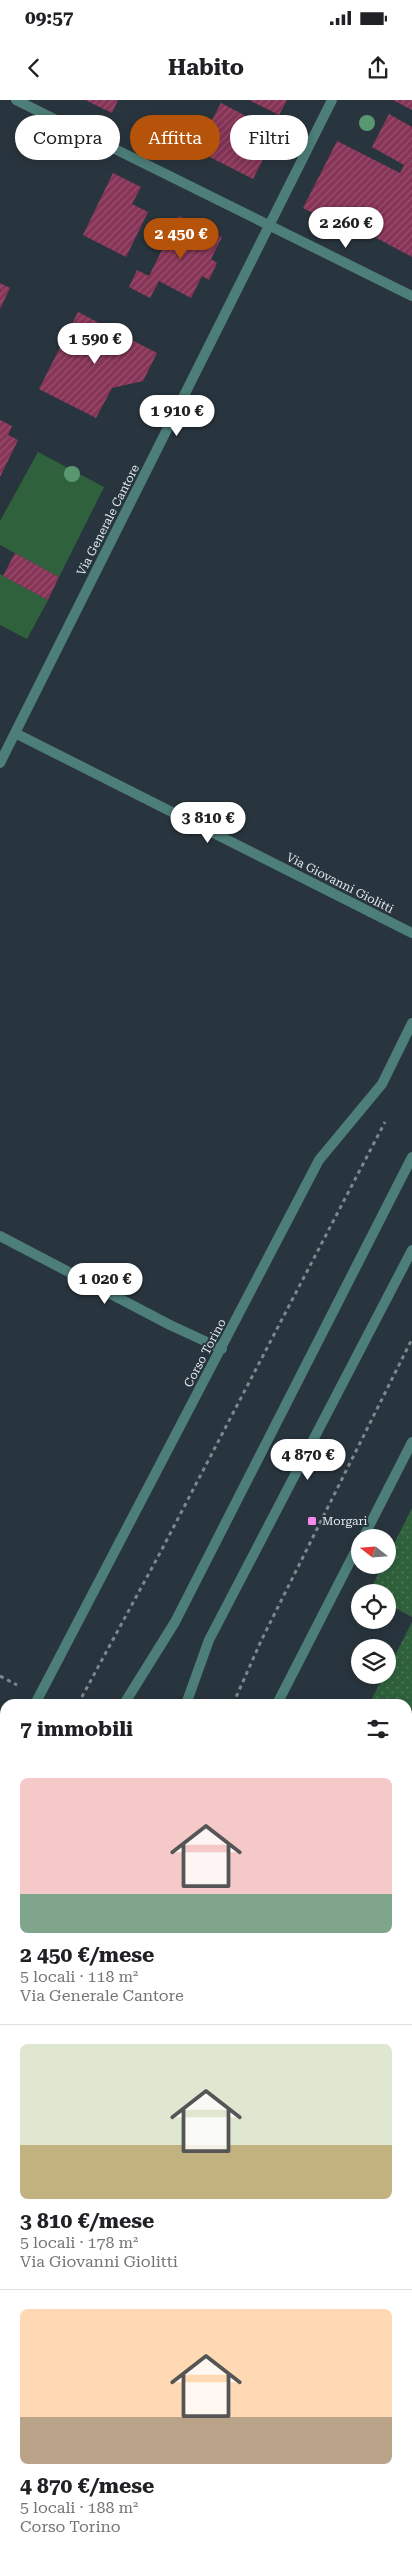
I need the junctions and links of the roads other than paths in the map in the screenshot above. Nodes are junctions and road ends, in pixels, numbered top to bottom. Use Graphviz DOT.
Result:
graph roads {
  1 [pos="16,100"];
  2 [pos="332,100"];
  3 [pos="270,225"];
  4 [pos="412,296"];
  5 [pos="15,733"];
  6 [pos="0,763"];
  7 [pos="412,933"];
  8 [pos="412,1023"];
  9 [pos="412,1157"];
  10 [pos="0,1236"];
  11 [pos="412,1250"];
  12 [pos="222,1349"];
  13 [pos="412,1442"];
  14 [pos="367,1529"];
  15 [pos="351,1560"];
  16 [pos="38,1699"];
  17 [pos="127,1699"];
  18 [pos="188,1699"];
  19 [pos="280,1699"];
  1 -- 3 [label="street"];
  2 -- 3 [label="street, Via Generale Cantore"];
  3 -- 4 [label="street"];
  3 -- 5 [label="street, Via Generale Cantore"];
  5 -- 6 [label="street, Via Generale Cantore"];
  5 -- 7 [label="street, Via Giovanni Giolitti"];
  8 -- 12 [label="street, Corso Torino"];
  9 -- 17 [label="street"];
  10 -- 12 [label="street"];
  11 -- 18 [label="street"];
  12 -- 16 [label="street, Corso Torino"];
  13 -- 14 [label="street"];
  15 -- 19 [label="street"];
}
